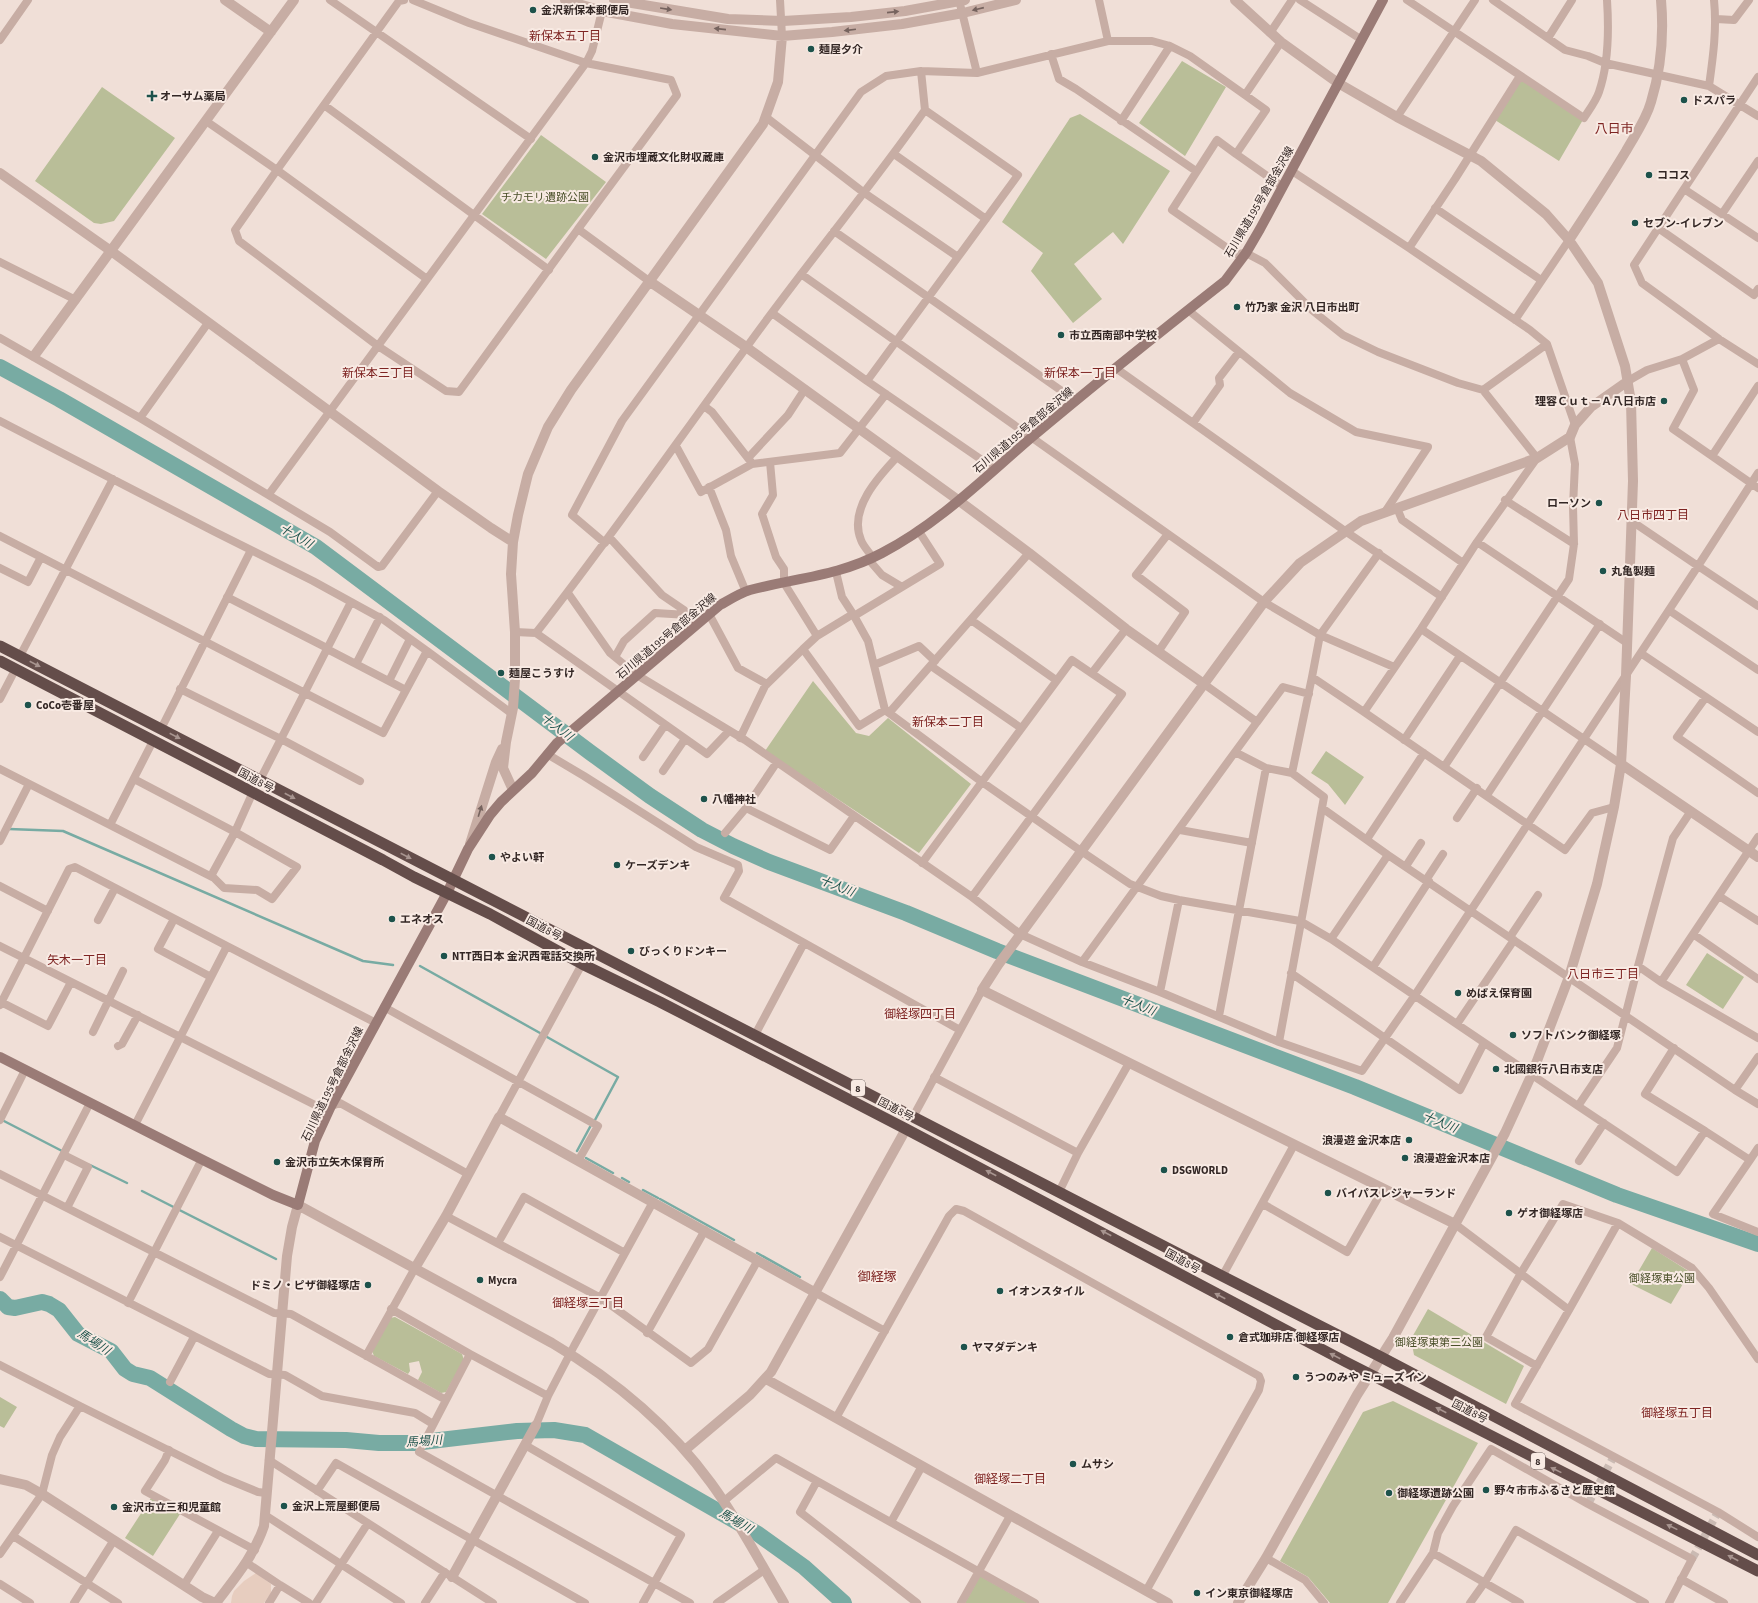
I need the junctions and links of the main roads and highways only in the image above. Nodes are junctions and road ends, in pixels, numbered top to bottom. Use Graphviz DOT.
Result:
graph roads {
  1 [pos="1383,0"];
  2 [pos="0,646"];
  3 [pos="0,661"];
  4 [pos="453,880"];
  5 [pos="447,893"];
  6 [pos="0,1057"];
  7 [pos="1758,1555"];
  8 [pos="1758,1571"];
  1 -- 4 [label="main road, 石川県道195号倉部金沢線"];
  2 -- 4 [label="highway, 国道8号 / 8, one-way"];
  3 -- 5 [label="highway, 国道8号 / 8"];
  4 -- 5 [label="main road, 石川県道195号倉部金沢線"];
  4 -- 7 [label="highway, 国道8号 / 8"];
  5 -- 6 [label="main road, 石川県道195号倉部金沢線"];
  8 -- 5 [label="highway, 国道8号 / 8, one-way"];
}
